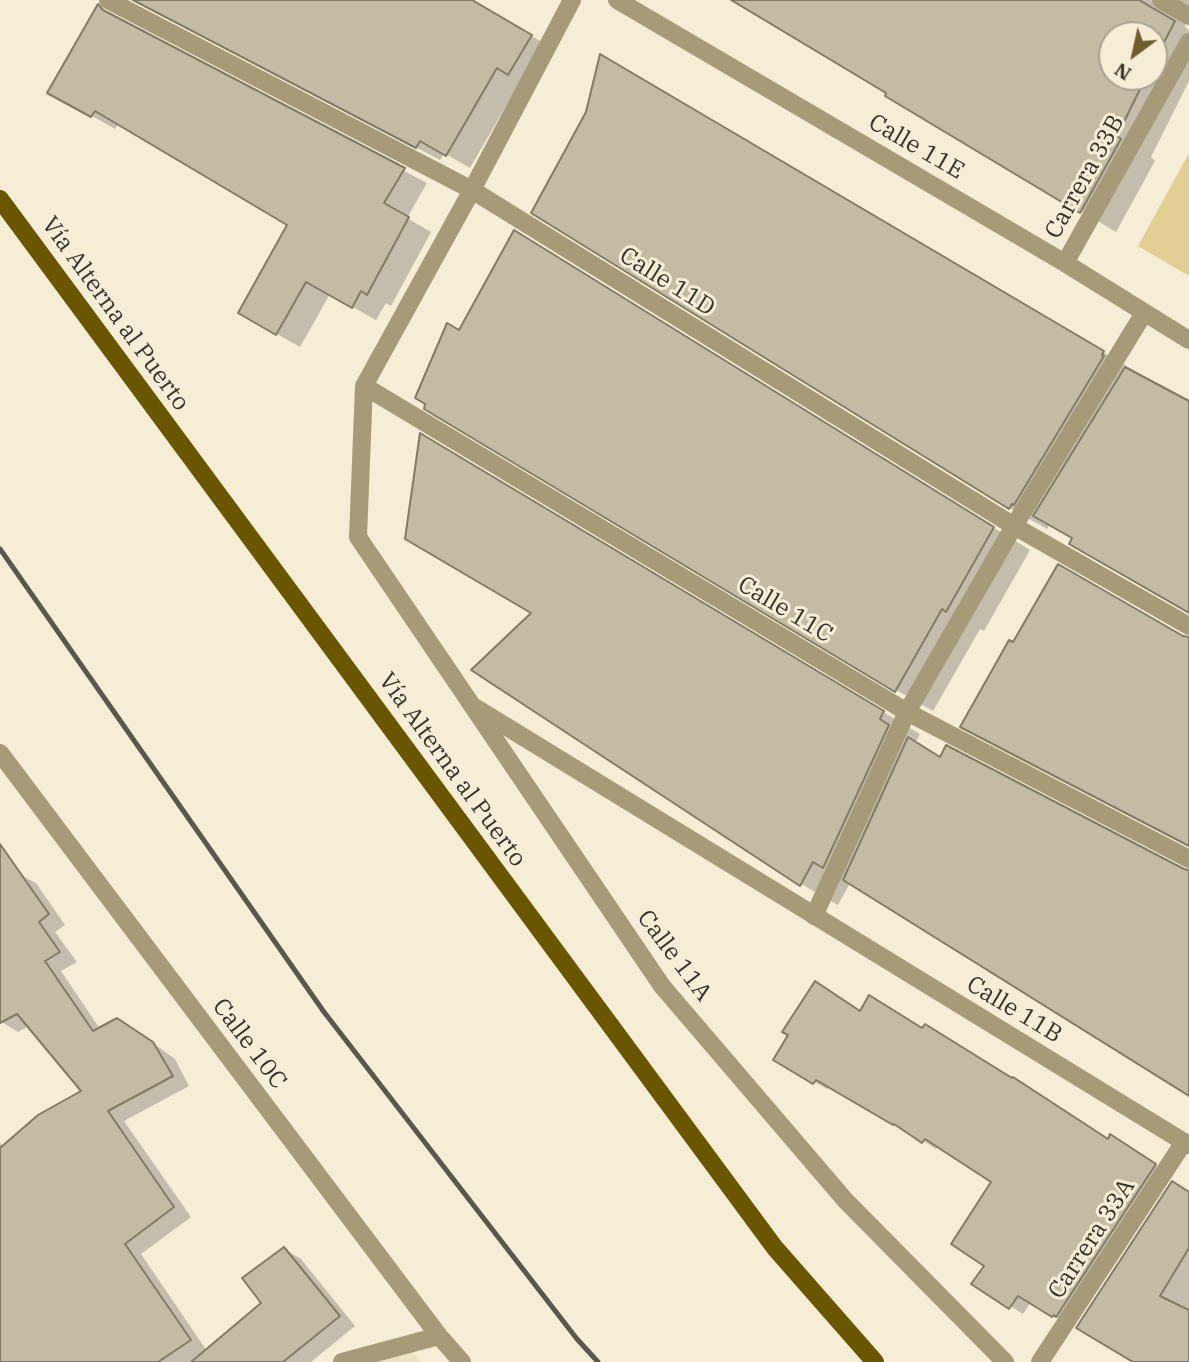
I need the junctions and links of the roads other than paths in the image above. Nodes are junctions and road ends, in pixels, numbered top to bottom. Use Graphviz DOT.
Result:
graph roads {
  1 [pos="108,0"];
  2 [pos="572,0"];
  3 [pos="617,0"];
  4 [pos="1161,0"];
  5 [pos="1189,16"];
  6 [pos="1189,41"];
  7 [pos="472,190"];
  8 [pos="0,199"];
  9 [pos="1065,263"];
  10 [pos="1144,313"];
  11 [pos="1189,340"];
  12 [pos="364,386"];
  13 [pos="1014,526"];
  14 [pos="1189,626"];
  15 [pos="471,705"];
  16 [pos="907,712"];
  17 [pos="0,754"];
  18 [pos="1189,859"];
  19 [pos="814,916"];
  20 [pos="1187,1144"];
  21 [pos="439,1336"];
  22 [pos="342,1362"];
  23 [pos="462,1362"];
  24 [pos="875,1362"];
  25 [pos="1005,1362"];
  26 [pos="1040,1362"];
  1 -- 7 [label="street, Calle 11D"];
  2 -- 7 [label="street"];
  3 -- 9 [label="street, Calle 11E"];
  4 -- 5 [label="street"];
  6 -- 9 [label="street, Carrera 33B"];
  7 -- 12 [label="street"];
  7 -- 13 [label="street, Calle 11D"];
  8 -- 24 [label="main road, Vía Alterna al Puerto"];
  9 -- 10 [label="street, Calle 11E"];
  10 -- 11 [label="street, Calle 11E"];
  10 -- 13 [label="street"];
  12 -- 15 [label="street, Calle 11A"];
  12 -- 16 [label="street, Calle 11C"];
  13 -- 14 [label="street, Calle 11D"];
  13 -- 16 [label="street"];
  15 -- 19 [label="street, Calle 11B"];
  15 -- 25 [label="street, Calle 11A"];
  16 -- 18 [label="street, Calle 11C"];
  16 -- 19 [label="street"];
  17 -- 21 [label="street, Calle 10C"];
  19 -- 20 [label="street, Calle 11B"];
  20 -- 26 [label="street, Carrera 33A"];
  21 -- 22 [label="street"];
  21 -- 23 [label="street, Calle 10C"];
}
